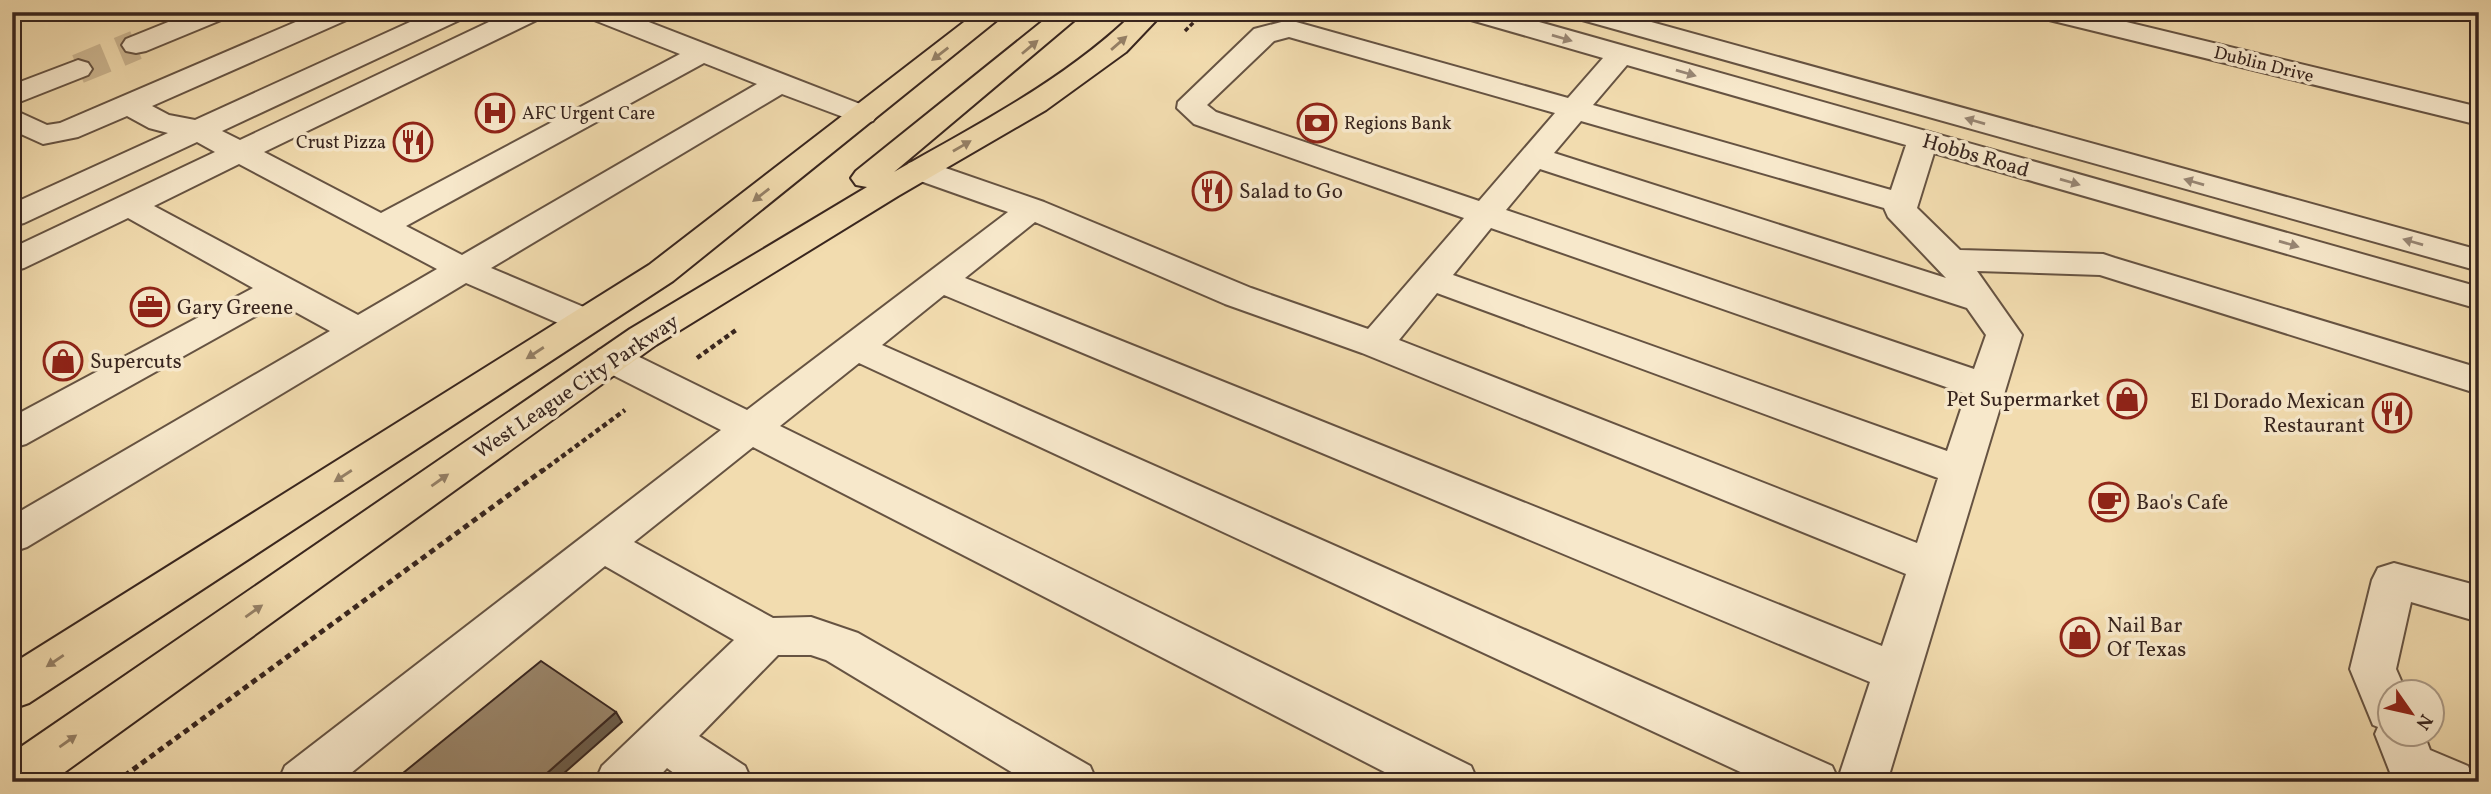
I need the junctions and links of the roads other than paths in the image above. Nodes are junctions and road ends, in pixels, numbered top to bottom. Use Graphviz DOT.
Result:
graph roads {
  1 [pos="217,12"];
  2 [pos="342,12"];
  3 [pos="455,12"];
  4 [pos="532,12"];
  5 [pos="598,12"];
  6 [pos="994,12"];
  7 [pos="1072,12"];
  8 [pos="1151,12"];
  9 [pos="1473,12"];
  10 [pos="1584,12"];
  11 [pos="2050,12"];
  12 [pos="136,45"];
  13 [pos="702,53"];
  14 [pos="1621,54"];
  15 [pos="78,69"];
  16 [pos="779,83"];
  17 [pos="12,96"];
  18 [pos="128,104"];
  19 [pos="1575,108"];
  20 [pos="862,115"];
  21 [pos="2479,116"];
  22 [pos="12,118"];
  23 [pos="197,130"];
  24 [pos="1923,140"];
  25 [pos="240,151"];
  26 [pos="1534,157"];
  27 [pos="920,170"];
  28 [pos="1902,202"];
  29 [pos="128,205"];
  30 [pos="1032,209"];
  31 [pos="1485,215"];
  32 [pos="12,216"];
  33 [pos="381,226"];
  34 [pos="1951,260"];
  35 [pos="12,261"];
  36 [pos="2479,261"];
  37 [pos="465,270"];
  38 [pos="1431,279"];
  39 [pos="940,281"];
  40 [pos="279,288"];
  41 [pos="2479,298"];
  42 [pos="1979,300"];
  43 [pos="585,321"];
  44 [pos="360,332"];
  45 [pos="1375,344"];
  46 [pos="855,347"];
  47 [pos="627,348"];
  48 [pos="2479,382"];
  49 [pos="1987,387"];
  50 [pos="751,427"];
  51 [pos="12,434"];
  52 [pos="1961,471"];
  53 [pos="12,536"];
  54 [pos="602,544"];
  55 [pos="1930,566"];
  56 [pos="2479,604"];
  57 [pos="767,637"];
  58 [pos="1896,672"];
  59 [pos="2376,678"];
  60 [pos="12,689"];
  61 [pos="663,739"];
  62 [pos="2404,748"];
  63 [pos="12,781"];
  64 [pos="303,782"];
  65 [pos="620,782"];
  66 [pos="727,782"];
  67 [pos="1072,782"];
  68 [pos="1453,782"];
  69 [pos="1814,782"];
  70 [pos="1862,782"];
  71 [pos="2450,782"];
  1 -- 12 [label="street"];
  2 -- 18 [label="street"];
  3 -- 23 [label="street"];
  4 -- 25 [label="street"];
  5 -- 13 [label="street"];
  6 -- 20 [label="main road, one-way"];
  47 -- 7 [label="main road, one-way"];
  27 -- 8 [label="main road, West League City Parkway, one-way"];
  9 -- 14 [label="street, Hobbs Road, one-way"];
  36 -- 10 [label="street, Hobbs Road, one-way"];
  11 -- 21 [label="street, Dublin Drive"];
  13 -- 16 [label="street"];
  13 -- 33 [label="street"];
  14 -- 19 [label="street"];
  14 -- 24 [label="street, Hobbs Road, one-way"];
  15 -- 17 [label="street"];
  16 -- 20 [label="street"];
  16 -- 37 [label="street"];
  18 -- 22 [label="street"];
  18 -- 23 [label="street"];
  19 -- 26 [label="street"];
  19 -- 28 [label="street"];
  19 -- 31 [label="street"];
  20 -- 43 [label="main road, one-way"];
  23 -- 25 [label="street"];
  23 -- 32 [label="street"];
  24 -- 28 [label="street"];
  24 -- 41 [label="street, Hobbs Road, one-way"];
  25 -- 29 [label="street"];
  25 -- 33 [label="street"];
  26 -- 31 [label="street"];
  26 -- 42 [label="street"];
  27 -- 30 [label="street"];
  27 -- 47 [label="main road, West League City Parkway"];
  28 -- 34 [label="street"];
  29 -- 35 [label="street"];
  29 -- 40 [label="street"];
  30 -- 39 [label="street"];
  30 -- 45 [label="street"];
  31 -- 38 [label="street"];
  31 -- 49 [label="street"];
  33 -- 37 [label="street"];
  34 -- 42 [label="street"];
  34 -- 48 [label="street"];
  37 -- 43 [label="street"];
  37 -- 44 [label="street"];
  38 -- 45 [label="street"];
  38 -- 52 [label="street"];
  39 -- 46 [label="street"];
  39 -- 58 [label="street"];
  40 -- 44 [label="street"];
  40 -- 51 [label="street"];
  42 -- 49 [label="street"];
  43 -- 60 [label="main road, one-way"];
  44 -- 53 [label="street"];
  45 -- 55 [label="street"];
  46 -- 50 [label="street"];
  46 -- 69 [label="street"];
  47 -- 50 [label="street"];
  63 -- 47 [label="main road, West League City Parkway, one-way"];
  49 -- 52 [label="street"];
  50 -- 54 [label="street"];
  50 -- 68 [label="street"];
  52 -- 55 [label="street"];
  54 -- 57 [label="street"];
  54 -- 64 [label="street"];
  55 -- 58 [label="street"];
  56 -- 59 [label="street"];
  57 -- 61 [label="street"];
  57 -- 67 [label="street"];
  58 -- 70 [label="street"];
  61 -- 65 [label="street"];
  61 -- 66 [label="street"];
  62 -- 71 [label="street"];
}
